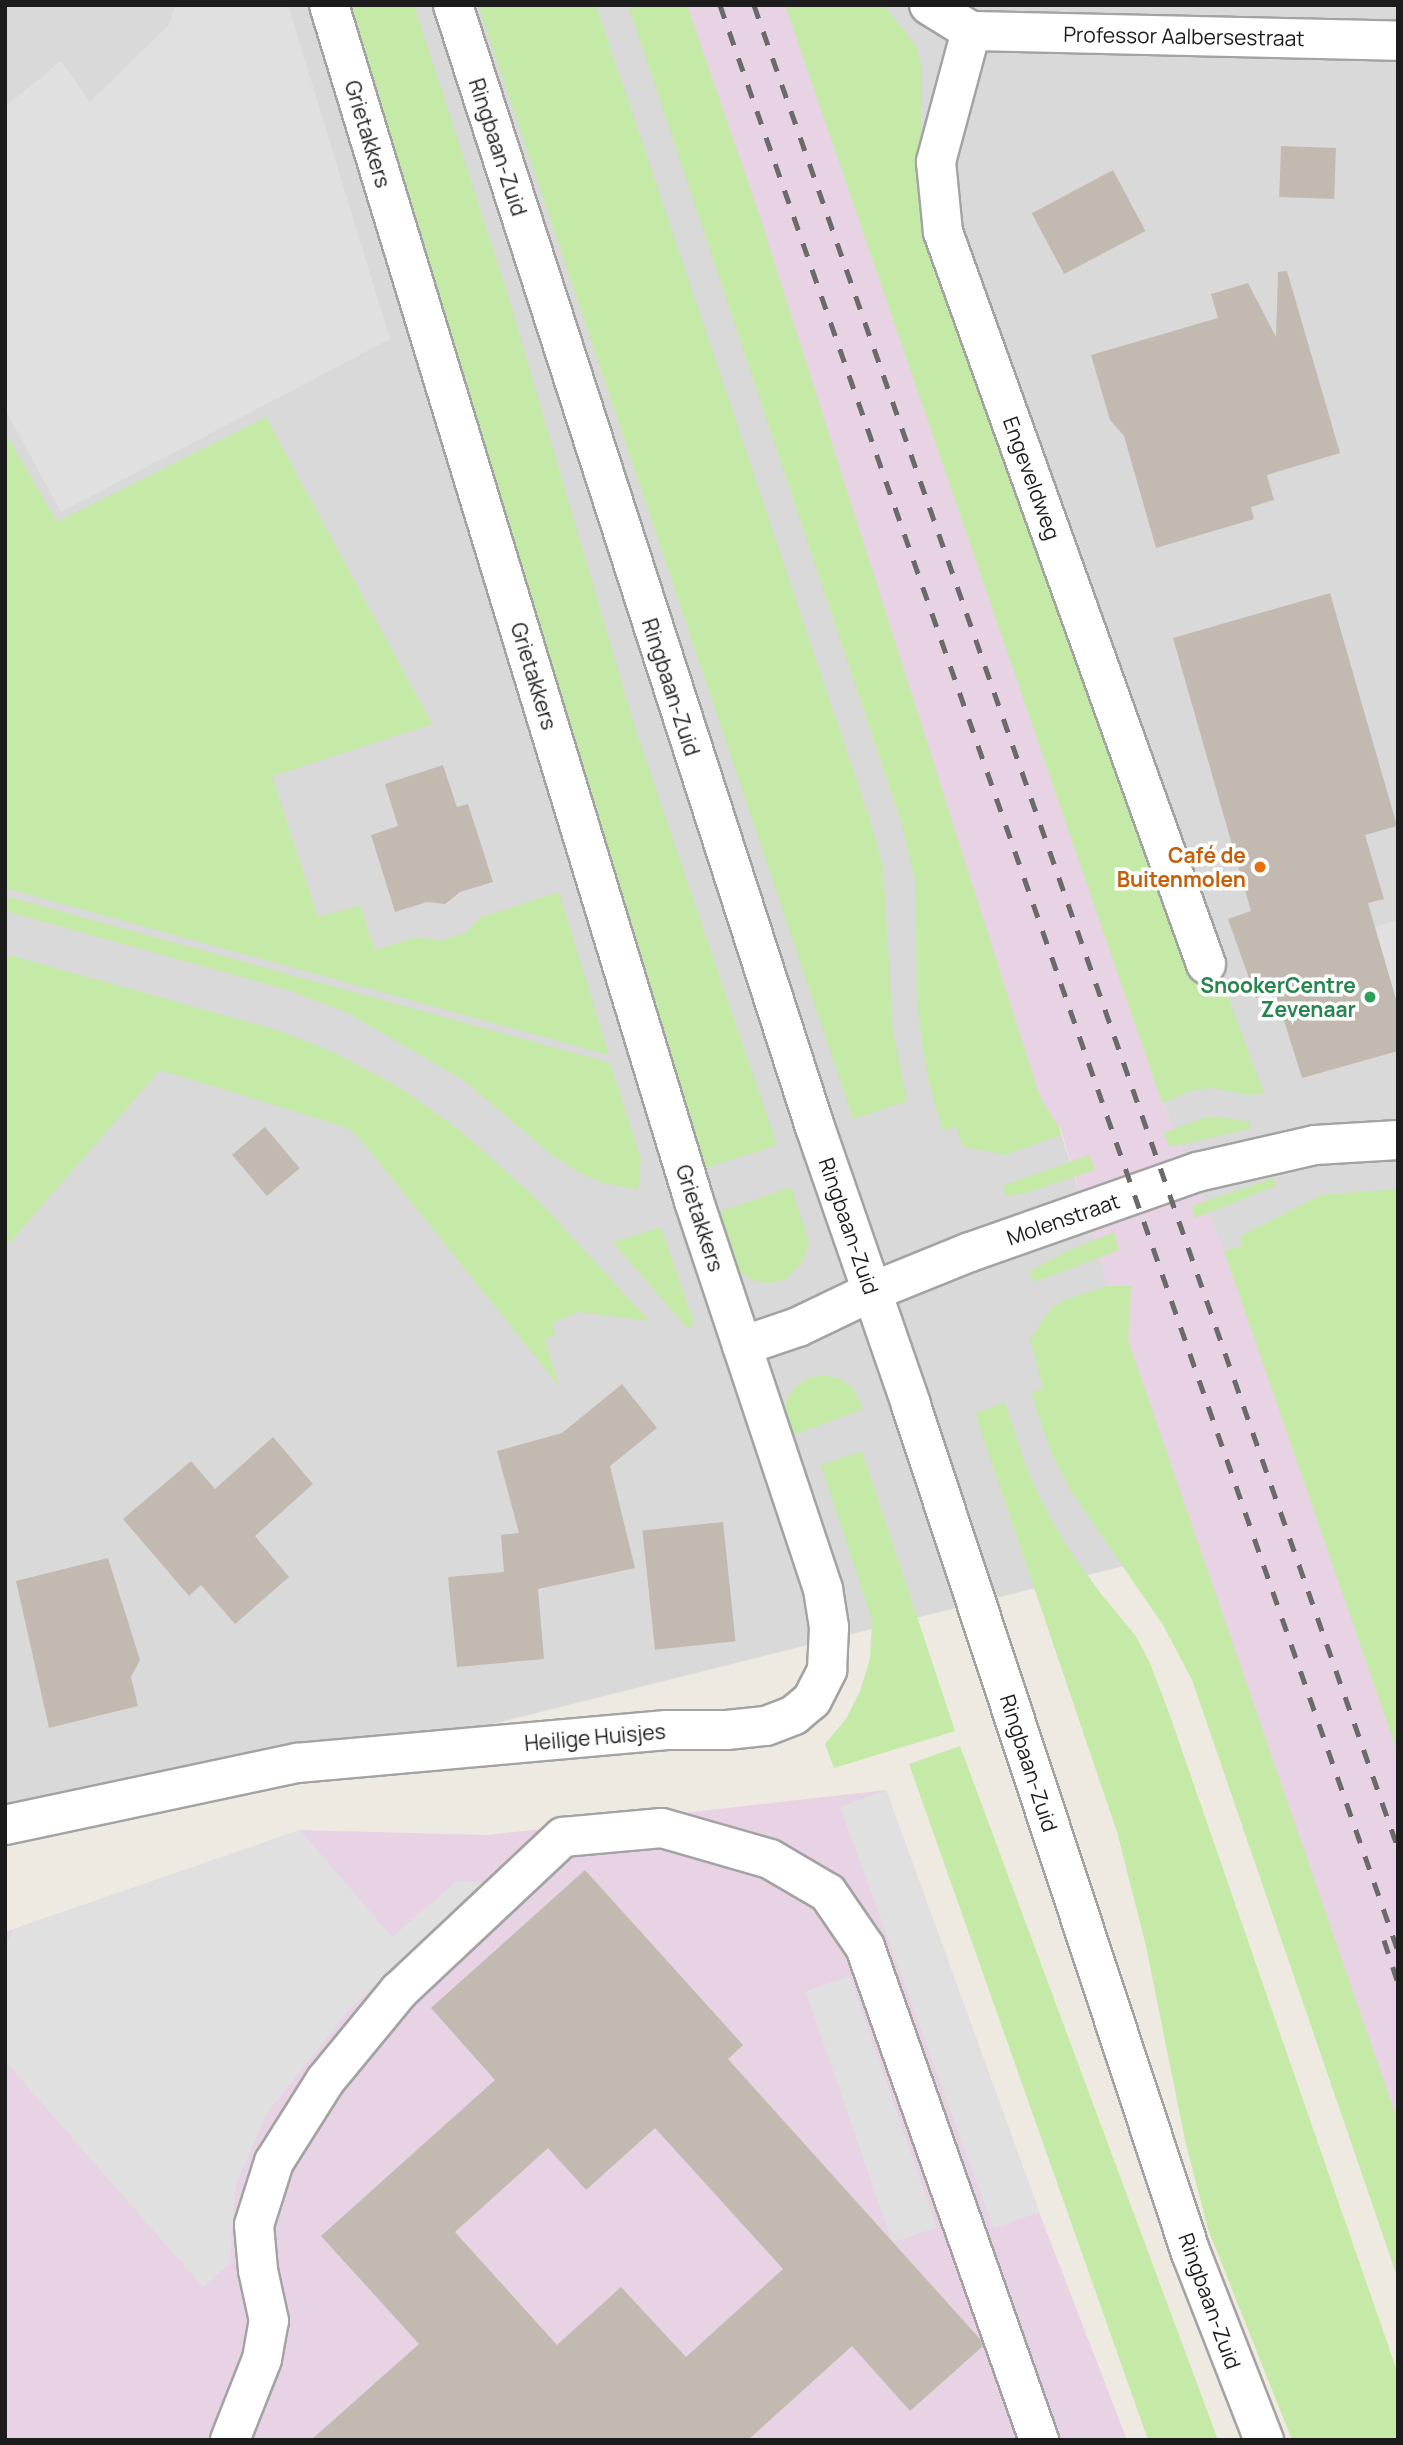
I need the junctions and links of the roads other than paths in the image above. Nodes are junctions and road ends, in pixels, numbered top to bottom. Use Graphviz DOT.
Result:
graph roads {
  1 [pos="329,5"];
  2 [pos="453,5"];
  3 [pos="929,5"];
  4 [pos="1171,21"];
  5 [pos="971,31"];
  6 [pos="1398,41"];
  7 [pos="1206,964"];
  8 [pos="1398,1140"];
  9 [pos="871,1292"];
  10 [pos="742,1346"];
  11 [pos="5,1825"];
  12 [pos="230,2440"];
  13 [pos="1039,2440"];
  14 [pos="1264,2440"];
  1 -- 10 [label="street, Grietakkers"];
  2 -- 9 [label="street, Ringbaan-Zuid"];
  3 -- 5 [label="street"];
  4 -- 5 [label="street, Professor Aalbersestraat"];
  4 -- 6 [label="street, Professor Aalbersestraat"];
  5 -- 7 [label="street, Engeveldweg"];
  8 -- 9 [label="street, Molenstraat"];
  9 -- 10 [label="street, Molenstraat"];
  9 -- 14 [label="street, Ringbaan-Zuid"];
  10 -- 11 [label="street, Heilige Huisjes"];
  12 -- 13 [label="street"];
}
